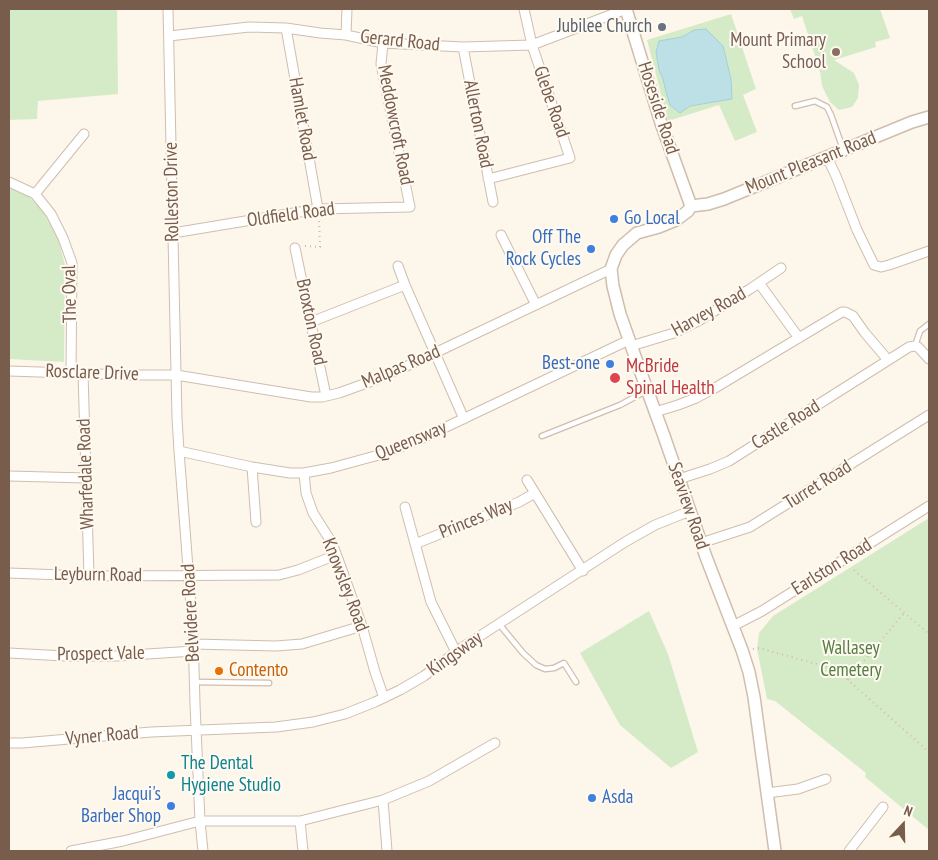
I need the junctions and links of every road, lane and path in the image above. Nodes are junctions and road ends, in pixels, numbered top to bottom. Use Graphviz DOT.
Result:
graph roads {
  1 [pos="168,9"];
  2 [pos="347,9"];
  3 [pos="524,9"];
  4 [pos="626,9"];
  5 [pos="286,28"];
  6 [pos="346,35"];
  7 [pos="169,36"];
  8 [pos="383,43"];
  9 [pos="532,45"];
  10 [pos="463,47"];
  11 [pos="795,106"];
  12 [pos="929,117"];
  13 [pos="84,134"];
  14 [pos="844,150"];
  15 [pos="828,156"];
  16 [pos="488,179"];
  17 [pos="9,182"];
  18 [pos="35,194"];
  19 [pos="493,202"];
  20 [pos="692,206"];
  21 [pos="410,207"];
  22 [pos="318,209"];
  23 [pos="173,233"];
  24 [pos="502,235"];
  25 [pos="295,248"];
  26 [pos="929,251"];
  27 [pos="398,266"];
  28 [pos="781,268"];
  29 [pos="611,270"];
  30 [pos="760,283"];
  31 [pos="405,286"];
  32 [pos="536,305"];
  33 [pos="311,322"];
  34 [pos="929,324"];
  35 [pos="799,338"];
  36 [pos="630,343"];
  37 [pos="914,346"];
  38 [pos="435,353"];
  39 [pos="929,359"];
  40 [pos="888,360"];
  41 [pos="9,371"];
  42 [pos="70,372"];
  43 [pos="83,373"];
  44 [pos="176,375"];
  45 [pos="647,390"];
  46 [pos="326,396"];
  47 [pos="655,412"];
  48 [pos="929,415"];
  49 [pos="464,419"];
  50 [pos="542,436"];
  51 [pos="178,451"];
  52 [pos="252,467"];
  53 [pos="304,473"];
  54 [pos="9,476"];
  55 [pos="86,478"];
  56 [pos="679,479"];
  57 [pos="527,480"];
  58 [pos="536,493"];
  59 [pos="929,506"];
  60 [pos="405,507"];
  61 [pos="690,511"];
  62 [pos="256,522"];
  63 [pos="701,543"];
  64 [pos="415,544"];
  65 [pos="336,555"];
  66 [pos="854,570"];
  67 [pos="583,571"];
  68 [pos="9,573"];
  69 [pos="89,576"];
  70 [pos="188,576"];
  71 [pos="904,612"];
  72 [pos="499,624"];
  73 [pos="362,626"];
  74 [pos="733,626"];
  75 [pos="929,634"];
  76 [pos="193,648"];
  77 [pos="742,650"];
  78 [pos="456,652"];
  79 [pos="9,653"];
  80 [pos="848,680"];
  81 [pos="194,682"];
  82 [pos="268,682"];
  83 [pos="576,682"];
  84 [pos="384,698"];
  85 [pos="196,730"];
  86 [pos="9,743"];
  87 [pos="495,743"];
  88 [pos="929,752"];
  89 [pos="826,779"];
  90 [pos="767,793"];
  91 [pos="383,800"];
  92 [pos="883,807"];
  93 [pos="300,821"];
  94 [pos="200,822"];
  95 [pos="71,851"];
  96 [pos="203,851"];
  97 [pos="303,851"];
  98 [pos="387,851"];
  99 [pos="775,851"];
  100 [pos="849,851"];
  1 -- 7 [label="street, Rolleston Drive"];
  2 -- 6 [label="street"];
  3 -- 9 [label="street, Glebe Road"];
  4 -- 9 [label="street, Gerard Road"];
  4 -- 20 [label="street, Hoseside Road"];
  5 -- 6 [label="street, Gerard Road"];
  5 -- 7 [label="street, Gerard Road"];
  5 -- 22 [label="street, Hamlet Road"];
  6 -- 8 [label="street, Gerard Road"];
  7 -- 23 [label="street, Rolleston Drive"];
  8 -- 10 [label="street, Gerard Road"];
  8 -- 21 [label="street, Meddowcroft Road"];
  9 -- 10 [label="street, Gerard Road"];
  9 -- 16 [label="street, Glebe Road"];
  10 -- 16 [label="street, Allerton Road"];
  11 -- 14 [label="lane"];
  12 -- 14 [label="street, Mount Pleasant Road"];
  13 -- 18 [label="street"];
  14 -- 15 [label="street, Mount Pleasant Road"];
  15 -- 20 [label="street, Mount Pleasant Road"];
  15 -- 26 [label="street"];
  16 -- 19 [label="street, Allerton Road"];
  17 -- 18 [label="street, The Oval"];
  18 -- 42 [label="street, The Oval"];
  20 -- 29 [label="street"];
  21 -- 22 [label="street, Oldfield Road"];
  22 -- 23 [label="street, Oldfield Road"];
  22 -- 25 [label="path"];
  23 -- 44 [label="street, Rolleston Drive"];
  24 -- 32 [label="street"];
  25 -- 33 [label="street, Broxton Road"];
  27 -- 31 [label="street"];
  28 -- 30 [label="street, Harvey Road"];
  29 -- 32 [label="street, Malpas Road"];
  29 -- 36 [label="street, Seaview Road"];
  30 -- 35 [label="street"];
  30 -- 36 [label="street, Harvey Road"];
  31 -- 33 [label="street"];
  31 -- 38 [label="street"];
  32 -- 38 [label="street, Malpas Road"];
  33 -- 46 [label="street, Broxton Road"];
  34 -- 37 [label="lane"];
  35 -- 40 [label="street"];
  35 -- 47 [label="street"];
  36 -- 45 [label="street, Seaview Road"];
  36 -- 49 [label="street, Queensway"];
  37 -- 39 [label="street"];
  37 -- 40 [label="street, Castle Road"];
  38 -- 46 [label="street, Malpas Road"];
  38 -- 49 [label="street"];
  40 -- 56 [label="street, Castle Road"];
  41 -- 42 [label="street, Rosclare Drive"];
  42 -- 43 [label="street, Rosclare Drive"];
  43 -- 44 [label="street, Rosclare Drive"];
  43 -- 55 [label="street, Wharfedale Road"];
  44 -- 46 [label="street, Malpas Road"];
  44 -- 51 [label="street, Belvidere Road"];
  45 -- 47 [label="street, Seaview Road"];
  45 -- 50 [label="lane"];
  47 -- 56 [label="street, Seaview Road"];
  48 -- 63 [label="street, Turret Road"];
  49 -- 53 [label="street, Queensway"];
  51 -- 52 [label="street, Queensway"];
  51 -- 70 [label="street, Belvidere Road"];
  52 -- 53 [label="street, Queensway"];
  52 -- 62 [label="street"];
  53 -- 65 [label="street, Knowsley Road"];
  54 -- 55 [label="street"];
  55 -- 69 [label="street, Wharfedale Road"];
  56 -- 61 [label="street, Seaview Road"];
  57 -- 58 [label="street, Princes Way"];
  58 -- 64 [label="street, Princes Way"];
  58 -- 67 [label="street, Princes Way"];
  59 -- 74 [label="street, Earlston Road"];
  60 -- 64 [label="street, Princes Way"];
  61 -- 63 [label="street, Seaview Road"];
  61 -- 67 [label="street, Kingsway"];
  63 -- 74 [label="street, Seaview Road"];
  64 -- 78 [label="street, Princes Way"];
  65 -- 70 [label="street, Leyburn Road"];
  65 -- 73 [label="street, Knowsley Road"];
  66 -- 71 [label="path"];
  67 -- 72 [label="street, Kingsway"];
  68 -- 69 [label="street, Leyburn Road"];
  69 -- 70 [label="street, Leyburn Road"];
  70 -- 76 [label="street, Belvidere Road"];
  71 -- 75 [label="path"];
  71 -- 80 [label="path"];
  72 -- 78 [label="street, Kingsway"];
  72 -- 83 [label="lane"];
  73 -- 76 [label="street, Prospect Vale"];
  73 -- 84 [label="street, Knowsley Road"];
  74 -- 77 [label="street, Seaview Road"];
  76 -- 79 [label="street, Prospect Vale"];
  76 -- 81 [label="street, Belvidere Road"];
  77 -- 80 [label="path"];
  77 -- 90 [label="street, Seaview Road"];
  78 -- 84 [label="street, Kingsway"];
  80 -- 88 [label="path"];
  81 -- 82 [label="lane"];
  81 -- 85 [label="street, Belvidere Road"];
  84 -- 85 [label="street, Kingsway"];
  85 -- 86 [label="street, Vyner Road"];
  85 -- 94 [label="street, Belvidere Road"];
  87 -- 91 [label="street"];
  89 -- 90 [label="street"];
  90 -- 99 [label="street, Seaview Road"];
  91 -- 93 [label="street"];
  91 -- 98 [label="street"];
  92 -- 100 [label="street"];
  93 -- 94 [label="street"];
  93 -- 97 [label="street"];
  94 -- 95 [label="street"];
  94 -- 96 [label="street, Belvidere Road"];
}
